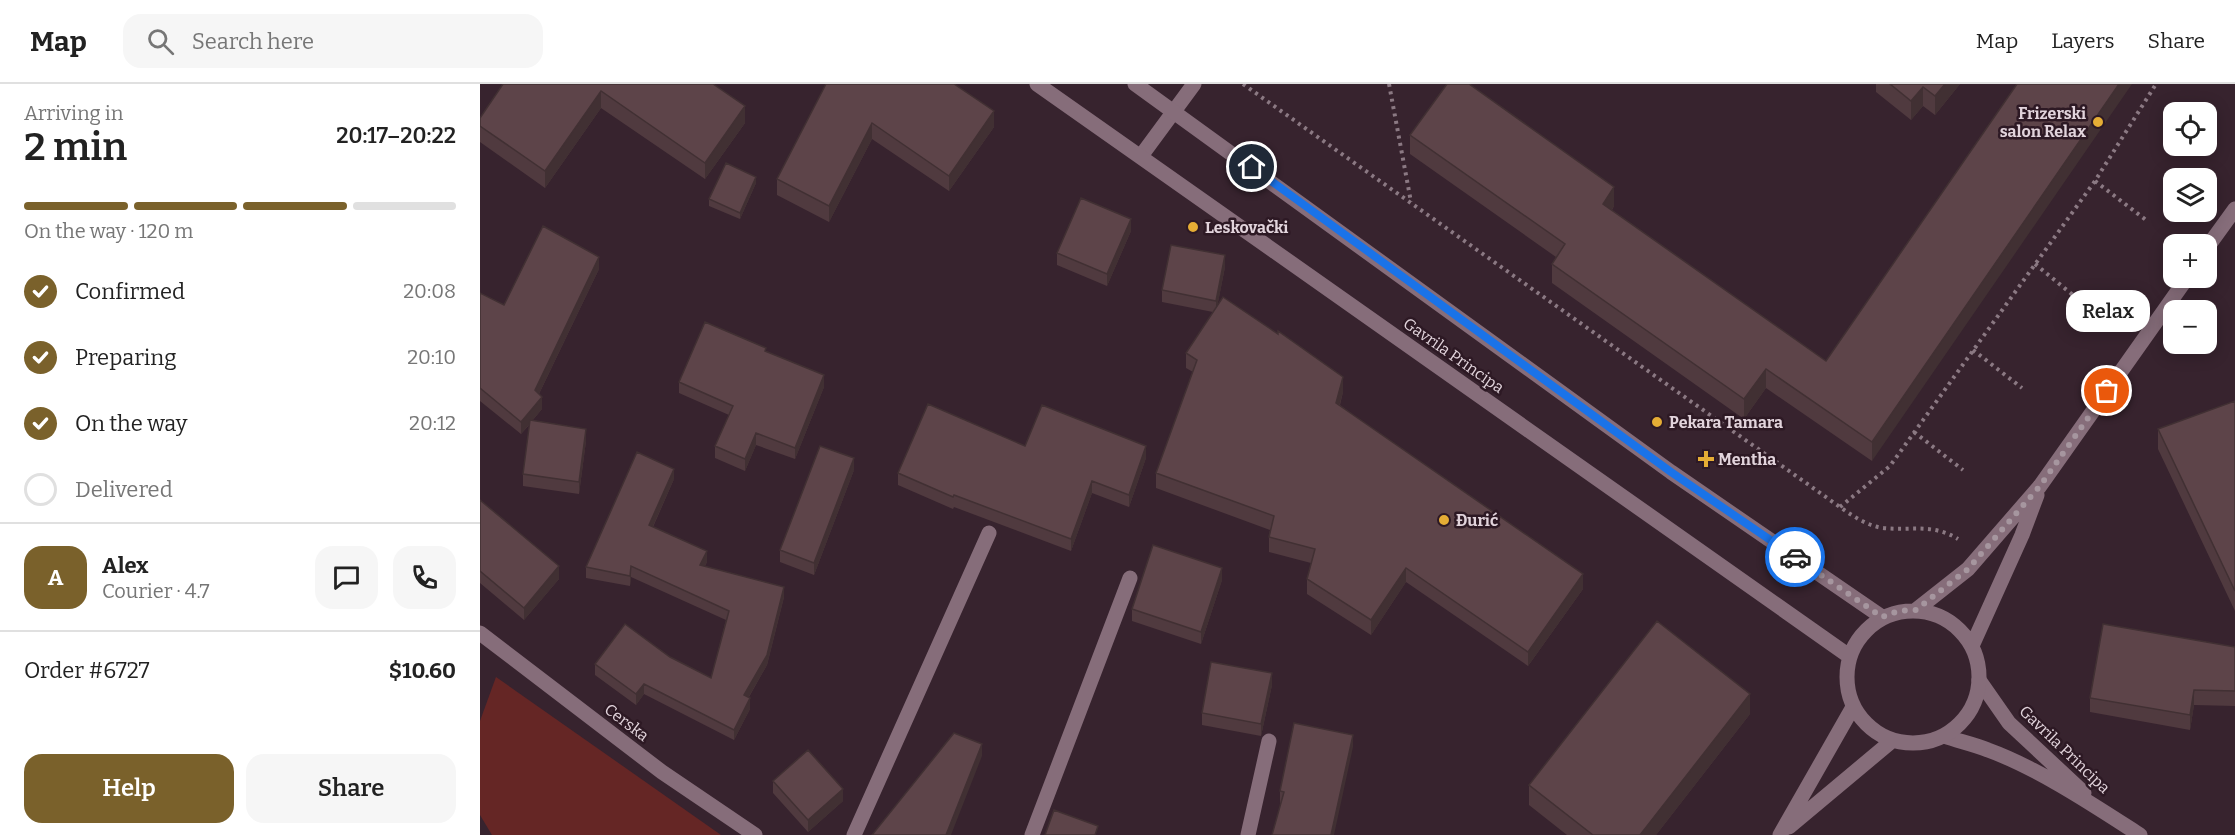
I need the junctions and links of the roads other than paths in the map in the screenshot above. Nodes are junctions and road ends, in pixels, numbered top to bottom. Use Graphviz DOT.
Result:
graph roads {
  1 [pos="1037,84"];
  2 [pos="1135,84"];
  3 [pos="1194,84"];
  4 [pos="1175,112"];
  5 [pos="1141,156"];
  6 [pos="2235,209"];
  7 [pos="2217,234"];
  8 [pos="2180,288"];
  9 [pos="2040,486"];
  10 [pos="989,532"];
  11 [pos="1130,578"];
  12 [pos="1916,610"];
  13 [pos="1882,617"];
  14 [pos="480,633"];
  15 [pos="1972,646"];
  16 [pos="1849,656"];
  17 [pos="1980,680"];
  18 [pos="1853,707"];
  19 [pos="1944,736"];
  20 [pos="1893,740"];
  21 [pos="1269,741"];
  22 [pos="2106,813"];
  23 [pos="754,835"];
  24 [pos="854,835"];
  25 [pos="1032,835"];
  26 [pos="1248,835"];
  27 [pos="1780,835"];
  28 [pos="2140,835"];
  1 -- 5 [label="street, Gavrila Principa"];
  2 -- 4 [label="street, Gavrila Principa"];
  3 -- 4 [label="street"];
  4 -- 5 [label="street"];
  4 -- 13 [label="street, Gavrila Principa"];
  5 -- 16 [label="street, Gavrila Principa"];
  6 -- 7 [label="street"];
  8 -- 9 [label="street"];
  9 -- 12 [label="street"];
  9 -- 15 [label="street"];
  10 -- 24 [label="street"];
  11 -- 25 [label="street"];
  12 -- 13 [label="street"];
  12 -- 15 [label="street"];
  13 -- 16 [label="street"];
  14 -- 23 [label="street, Cerska"];
  15 -- 17 [label="street"];
  16 -- 18 [label="street"];
  17 -- 19 [label="street"];
  17 -- 22 [label="street, Gavrila Principa"];
  18 -- 20 [label="street"];
  18 -- 27 [label="street"];
  19 -- 20 [label="street"];
  19 -- 22 [label="street, Gavrila Principa"];
  20 -- 27 [label="street"];
  21 -- 26 [label="street"];
  22 -- 28 [label="street, Gavrila Principa"];
}
